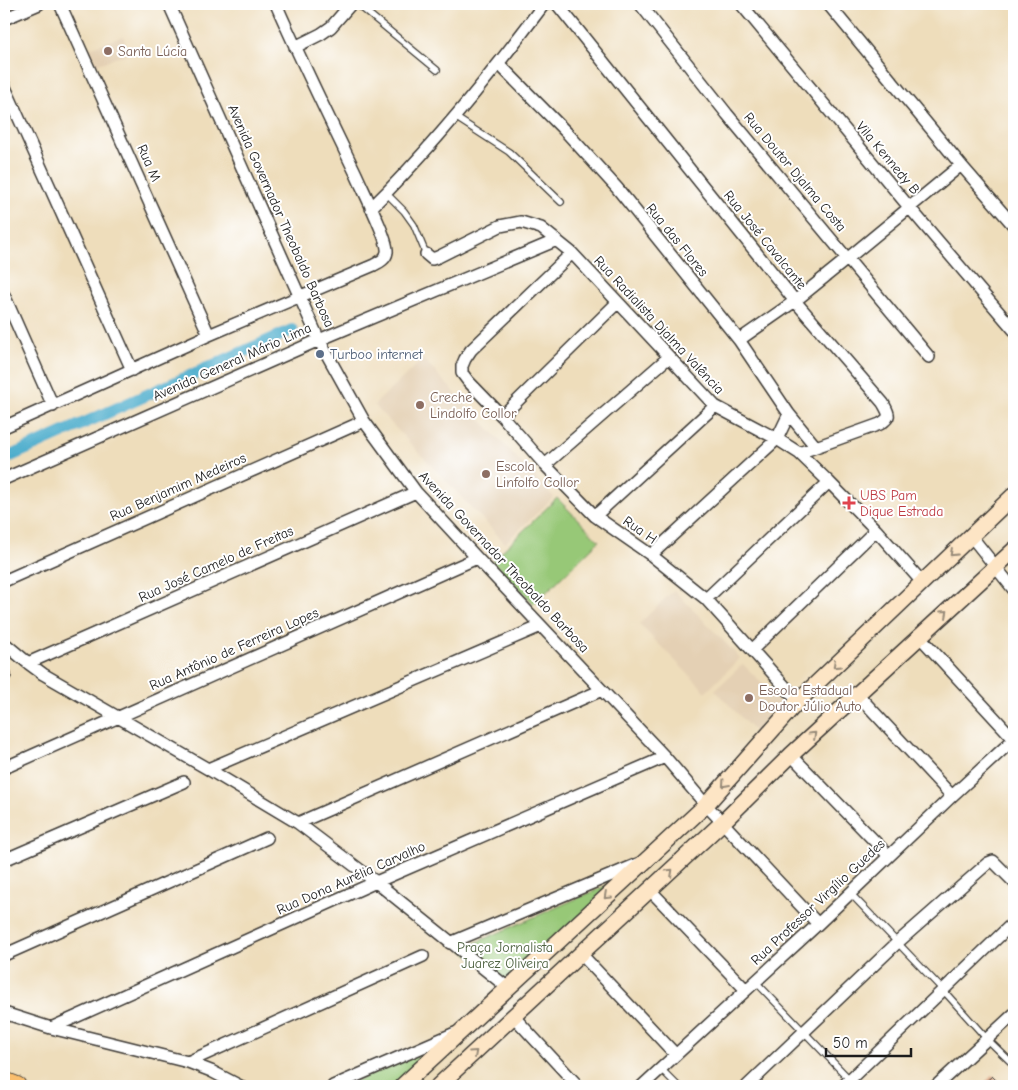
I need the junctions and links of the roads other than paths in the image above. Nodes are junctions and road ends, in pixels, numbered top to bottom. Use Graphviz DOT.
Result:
graph roads {
  1 [pos="40,4"];
  2 [pos="60,4"];
  3 [pos="169,4"];
  4 [pos="276,4"];
  5 [pos="351,4"];
  6 [pos="357,4"];
  7 [pos="544,4"];
  8 [pos="557,4"];
  9 [pos="640,4"];
  10 [pos="740,4"];
  11 [pos="828,4"];
  12 [pos="4,19"];
  13 [pos="295,47"];
  14 [pos="499,64"];
  15 [pos="437,70"];
  16 [pos="4,85"];
  17 [pos="455,117"];
  18 [pos="960,165"];
  19 [pos="386,193"];
  20 [pos="561,202"];
  21 [pos="909,207"];
  22 [pos="371,208"];
  23 [pos="1014,226"];
  24 [pos="557,240"];
  25 [pos="572,253"];
  26 [pos="426,254"];
  27 [pos="847,259"];
  28 [pos="4,295"];
  29 [pos="301,297"];
  30 [pos="795,301"];
  31 [pos="617,303"];
  32 [pos="1014,330"];
  33 [pos="209,335"];
  34 [pos="318,337"];
  35 [pos="739,340"];
  36 [pos="669,357"];
  37 [pos="929,357"];
  38 [pos="132,370"];
  39 [pos="53,406"];
  40 [pos="716,406"];
  41 [pos="789,414"];
  42 [pos="502,416"];
  43 [pos="364,421"];
  44 [pos="4,427"];
  45 [pos="777,438"];
  46 [pos="816,447"];
  47 [pos="799,453"];
  48 [pos="545,465"];
  49 [pos="4,479"];
  50 [pos="829,482"];
  51 [pos="416,492"];
  52 [pos="1014,495"];
  53 [pos="595,516"];
  54 [pos="876,530"];
  55 [pos="971,536"];
  56 [pos="1014,550"];
  57 [pos="652,556"];
  58 [pos="477,558"];
  59 [pos="996,566"];
  60 [pos="4,581"];
  61 [pos="922,582"];
  62 [pos="1014,590"];
  63 [pos="706,599"];
  64 [pos="541,626"];
  65 [pos="920,637"];
  66 [pos="4,643"];
  67 [pos="752,650"];
  68 [pos="28,663"];
  69 [pos="602,690"];
  70 [pos="857,694"];
  71 [pos="798,701"];
  72 [pos="117,717"];
  73 [pos="1014,739"];
  74 [pos="791,755"];
  75 [pos="665,757"];
  76 [pos="4,768"];
  77 [pos="208,769"];
  78 [pos="184,782"];
  79 [pos="952,796"];
  80 [pos="706,804"];
  81 [pos="723,822"];
  82 [pos="298,823"];
  83 [pos="267,838"];
  84 [pos="889,856"];
  85 [pos="4,860"];
  86 [pos="645,860"];
  87 [pos="376,882"];
  88 [pos="1014,882"];
  89 [pos="650,890"];
  90 [pos="850,893"];
  91 [pos="1014,922"];
  92 [pos="818,924"];
  93 [pos="450,943"];
  94 [pos="897,943"];
  95 [pos="581,954"];
  96 [pos="4,955"];
  97 [pos="423,956"];
  98 [pos="755,981"];
  99 [pos="508,988"];
  100 [pos="746,990"];
  101 [pos="943,990"];
  102 [pos="4,1013"];
  103 [pos="1014,1014"];
  104 [pos="514,1017"];
  105 [pos="51,1028"];
  106 [pos="464,1029"];
  107 [pos="804,1032"];
  108 [pos="987,1039"];
  109 [pos="676,1055"];
  110 [pos="188,1062"];
  111 [pos="1014,1066"];
  112 [pos="661,1069"];
  113 [pos="4,1082"];
  114 [pos="446,1084"];
  115 [pos="849,1084"];
  116 [pos="17,1086"];
  117 [pos="240,1086"];
  118 [pos="333,1086"];
  119 [pos="402,1086"];
  120 [pos="578,1086"];
  121 [pos="642,1086"];
  122 [pos="678,1086"];
  123 [pos="747,1086"];
  124 [pos="936,1086"];
  1 -- 12 [label="street"];
  2 -- 33 [label="street, Rua M"];
  3 -- 29 [label="street, Avenida Governador Theobaldo Barbosa"];
  4 -- 13 [label="street"];
  5 -- 13 [label="street"];
  6 -- 15 [label="lane"];
  7 -- 14 [label="street"];
  8 -- 30 [label="street, Rua José Cavalcante"];
  9 -- 27 [label="street, Rua Doutor Djalma Costa"];
  10 -- 21 [label="street, Vila Kennedy B"];
  11 -- 18 [label="street"];
  13 -- 22 [label="street"];
  14 -- 17 [label="street"];
  14 -- 35 [label="street, Rua das Flores"];
  16 -- 38 [label="street"];
  17 -- 19 [label="street"];
  17 -- 20 [label="lane"];
  18 -- 21 [label="street"];
  18 -- 23 [label="street"];
  19 -- 22 [label="street"];
  19 -- 26 [label="lane"];
  21 -- 27 [label="street"];
  21 -- 32 [label="street, Vila Kennedy B"];
  22 -- 29 [label="street"];
  24 -- 25 [label="street, Rua Radialista Djalma Valência"];
  24 -- 26 [label="street, Rua Radialista Djalma Valência"];
  24 -- 34 [label="street, Avenida General Mário Lima"];
  25 -- 31 [label="street, Rua Radialista Djalma Valência"];
  25 -- 42 [label="street, Rua H"];
  27 -- 30 [label="street"];
  27 -- 37 [label="street, Rua Doutor Djalma Costa"];
  28 -- 39 [label="street"];
  29 -- 33 [label="street"];
  29 -- 34 [label="street, Avenida Governador Theobaldo Barbosa"];
  30 -- 35 [label="street"];
  30 -- 46 [label="street, Rua José Cavalcante"];
  31 -- 36 [label="street, Rua Radialista Djalma Valência"];
  31 -- 42 [label="street"];
  33 -- 38 [label="street"];
  34 -- 43 [label="street, Avenida Governador Theobaldo Barbosa"];
  34 -- 49 [label="street, Avenida General Mário Lima"];
  35 -- 41 [label="street, Rua das Flores"];
  36 -- 40 [label="street, Rua Radialista Djalma Valência"];
  36 -- 48 [label="street"];
  38 -- 39 [label="street"];
  39 -- 44 [label="street"];
  40 -- 45 [label="street, Rua Radialista Djalma Valência"];
  40 -- 53 [label="street"];
  41 -- 45 [label="street"];
  41 -- 46 [label="street, Rua das Flores"];
  42 -- 48 [label="street, Rua H"];
  43 -- 51 [label="street, Avenida Governador Theobaldo Barbosa"];
  43 -- 60 [label="street, Rua Benjamim Medeiros"];
  45 -- 47 [label="street, Rua Radialista Djalma Valência"];
  45 -- 57 [label="street"];
  46 -- 47 [label="street, Rua José Cavalcante"];
  47 -- 50 [label="street, Rua Radialista Djalma Valência"];
  48 -- 53 [label="street, Rua H"];
  50 -- 54 [label="street, Rua Radialista Djalma Valência"];
  50 -- 63 [label="street"];
  51 -- 58 [label="street, Avenida Governador Theobaldo Barbosa"];
  51 -- 68 [label="street, Rua José Camelo de Freitas"];
  52 -- 55 [label="street"];
  53 -- 57 [label="street, Rua H"];
  54 -- 61 [label="street, Rua Radialista Djalma Valência"];
  54 -- 67 [label="street"];
  55 -- 59 [label="street"];
  55 -- 61 [label="street, one-way"];
  56 -- 59 [label="street"];
  57 -- 63 [label="street, Rua H"];
  58 -- 64 [label="street, Avenida Governador Theobaldo Barbosa"];
  58 -- 72 [label="street, Rua Antônio de Ferreira Lopes"];
  59 -- 62 [label="street"];
  65 -- 59 [label="street, one-way"];
  61 -- 71 [label="street, one-way"];
  63 -- 67 [label="street, Rua H"];
  64 -- 69 [label="street, Avenida Governador Theobaldo Barbosa"];
  64 -- 77 [label="street"];
  65 -- 70 [label="street"];
  65 -- 73 [label="street"];
  66 -- 68 [label="street"];
  67 -- 71 [label="street, Rua H"];
  68 -- 72 [label="street"];
  69 -- 75 [label="street, Avenida Governador Theobaldo Barbosa"];
  69 -- 82 [label="street"];
  74 -- 70 [label="street, one-way"];
  70 -- 79 [label="street"];
  71 -- 80 [label="street, one-way"];
  72 -- 76 [label="street, Rua Antônio de Ferreira Lopes"];
  72 -- 77 [label="street"];
  73 -- 79 [label="street, Rua Professor Virgílio Guedes"];
  74 -- 81 [label="street"];
  74 -- 84 [label="street"];
  75 -- 80 [label="street, Avenida Governador Theobaldo Barbosa"];
  75 -- 87 [label="street, Rua Dona Aurélia Carvalho"];
  77 -- 82 [label="street"];
  78 -- 85 [label="street"];
  79 -- 84 [label="street, Rua Professor Virgílio Guedes"];
  80 -- 81 [label="street, Avenida Governador Theobaldo Barbosa"];
  80 -- 86 [label="street"];
  89 -- 81 [label="street, one-way"];
  81 -- 92 [label="street, Avenida Governador Theobaldo Barbosa"];
  82 -- 87 [label="street"];
  83 -- 96 [label="street"];
  84 -- 90 [label="street, Rua Professor Virgílio Guedes"];
  86 -- 93 [label="street"];
  86 -- 99 [label="street, one-way"];
  87 -- 93 [label="street"];
  87 -- 105 [label="street, Rua Dona Aurélia Carvalho"];
  88 -- 94 [label="street"];
  89 -- 95 [label="street"];
  89 -- 100 [label="street"];
  90 -- 92 [label="street, Rua Professor Virgílio Guedes"];
  90 -- 94 [label="lane"];
  91 -- 101 [label="street"];
  92 -- 98 [label="street, Rua Professor Virgílio Guedes"];
  93 -- 99 [label="street"];
  94 -- 101 [label="lane"];
  94 -- 107 [label="street"];
  95 -- 104 [label="street"];
  95 -- 109 [label="street"];
  97 -- 110 [label="street"];
  98 -- 100 [label="street, Rua Professor Virgílio Guedes"];
  98 -- 107 [label="lane"];
  99 -- 106 [label="street"];
  100 -- 109 [label="street, Rua Professor Virgílio Guedes"];
  101 -- 108 [label="lane"];
  101 -- 115 [label="street"];
  102 -- 105 [label="street"];
  103 -- 108 [label="street"];
  114 -- 104 [label="street, one-way"];
  104 -- 120 [label="street"];
  105 -- 110 [label="street"];
  106 -- 118 [label="street"];
  106 -- 119 [label="street"];
  107 -- 115 [label="lane"];
  107 -- 123 [label="street"];
  108 -- 111 [label="lane"];
  108 -- 124 [label="street"];
  109 -- 112 [label="street, Rua Professor Virgílio Guedes"];
  110 -- 117 [label="street"];
  112 -- 121 [label="street, Rua Professor Virgílio Guedes"];
  112 -- 122 [label="lane"];
  113 -- 116 [label="main road"];
}
